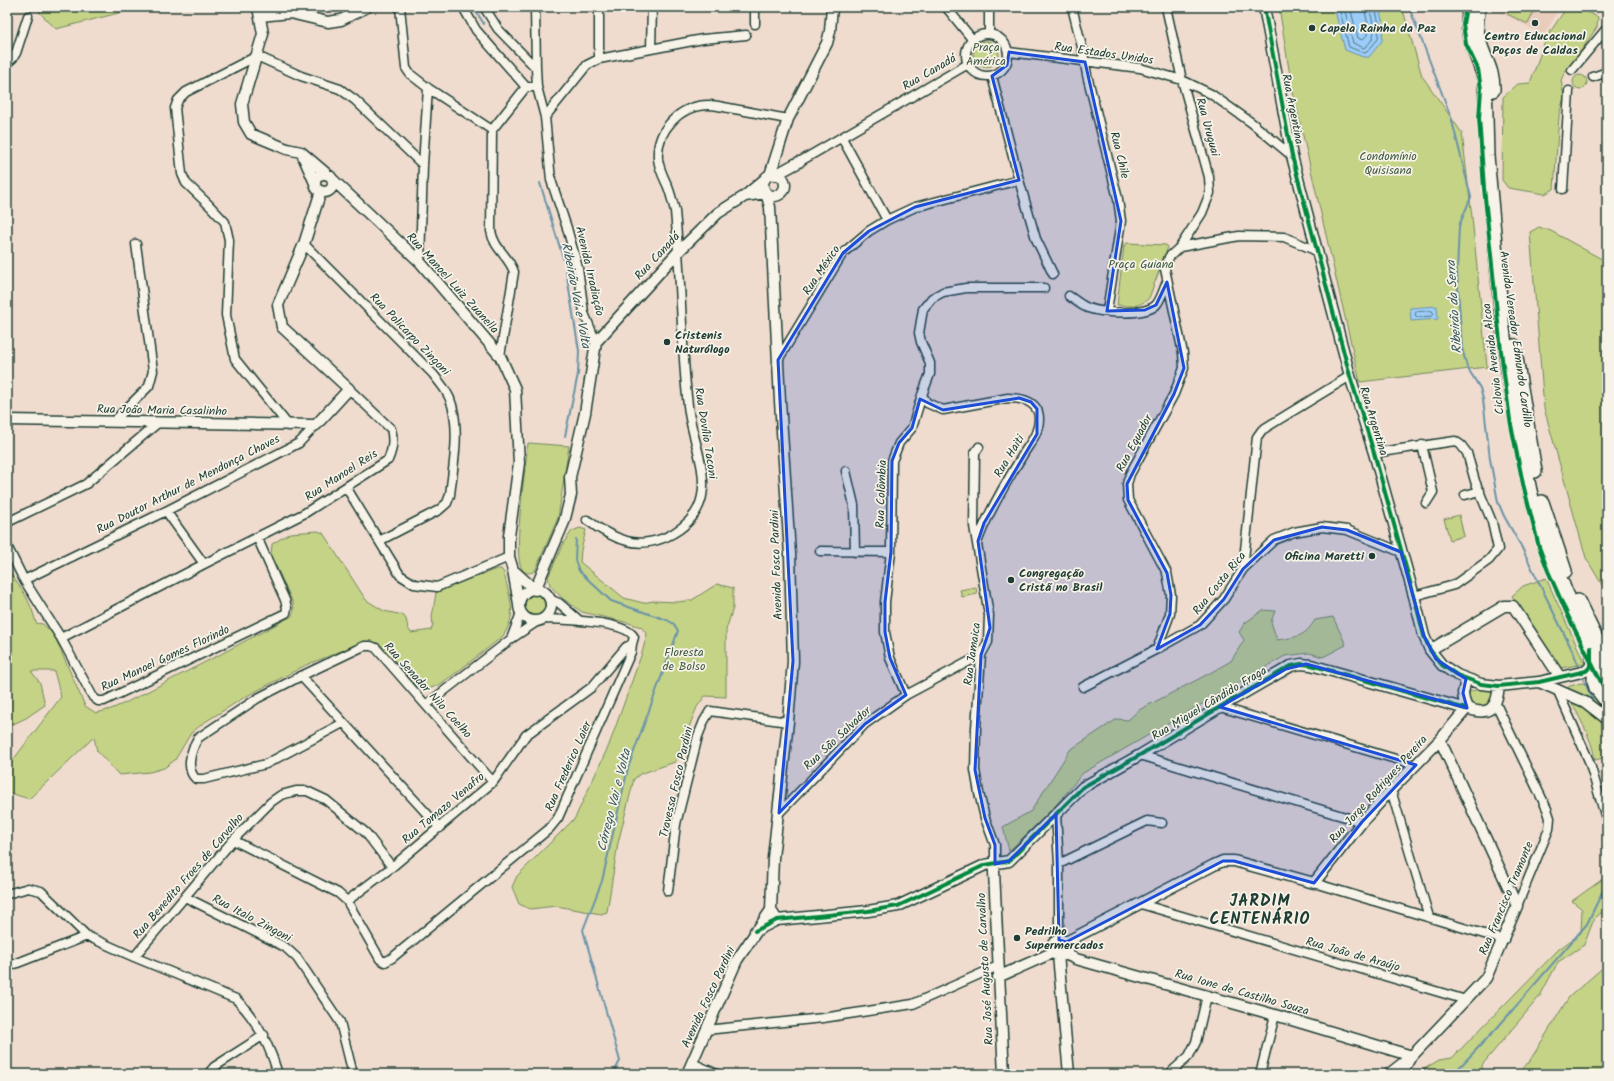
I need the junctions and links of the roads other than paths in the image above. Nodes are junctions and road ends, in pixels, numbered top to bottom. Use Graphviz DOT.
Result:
graph roads {
  1 [pos="367,7"];
  2 [pos="400,7"];
  3 [pos="463,7"];
  4 [pos="484,7"];
  5 [pos="535,7"];
  6 [pos="599,7"];
  7 [pos="652,7"];
  8 [pos="754,7"];
  9 [pos="832,7"];
  10 [pos="946,7"];
  11 [pos="989,7"];
  12 [pos="1072,7"];
  13 [pos="1166,7"];
  14 [pos="1264,7"];
  15 [pos="1469,7"];
  16 [pos="1479,7"];
  17 [pos="259,12"];
  18 [pos="28,16"];
  19 [pos="755,24"];
  20 [pos="1607,28"];
  21 [pos="989,33"];
  22 [pos="746,35"];
  23 [pos="972,39"];
  24 [pos="651,49"];
  25 [pos="1009,52"];
  26 [pos="257,56"];
  27 [pos="599,59"];
  28 [pos="1085,62"];
  29 [pos="7,63"];
  30 [pos="968,64"];
  31 [pos="536,68"];
  32 [pos="1572,70"];
  33 [pos="1607,72"];
  34 [pos="992,76"];
  35 [pos="1593,77"];
  36 [pos="1182,80"];
  37 [pos="526,87"];
  38 [pos="537,87"];
  39 [pos="428,88"];
  40 [pos="1569,91"];
  41 [pos="545,117"];
  42 [pos="788,119"];
  43 [pos="492,130"];
  44 [pos="842,138"];
  45 [pos="301,152"];
  46 [pos="1292,156"];
  47 [pos="799,162"];
  48 [pos="423,165"];
  49 [pos="770,176"];
  50 [pos="330,177"];
  51 [pos="1019,180"];
  52 [pos="315,182"];
  53 [pos="785,183"];
  54 [pos="1563,189"];
  55 [pos="321,191"];
  56 [pos="766,193"];
  57 [pos="779,195"];
  58 [pos="744,196"];
  59 [pos="770,207"];
  60 [pos="887,220"];
  61 [pos="136,244"];
  62 [pos="304,244"];
  63 [pos="1180,247"];
  64 [pos="1317,251"];
  65 [pos="677,253"];
  66 [pos="420,262"];
  67 [pos="1053,274"];
  68 [pos="1167,282"];
  69 [pos="1044,288"];
  70 [pos="1069,296"];
  71 [pos="1107,311"];
  72 [pos="596,342"];
  73 [pos="500,356"];
  74 [pos="778,360"];
  75 [pos="1350,376"];
  76 [pos="348,389"];
  77 [pos="922,395"];
  78 [pos="7,420"];
  79 [pos="113,422"];
  80 [pos="159,422"];
  81 [pos="316,425"];
  82 [pos="289,426"];
  83 [pos="1422,446"];
  84 [pos="979,447"];
  85 [pos="1374,453"];
  86 [pos="846,471"];
  87 [pos="346,487"];
  88 [pos="1480,491"];
  89 [pos="1465,495"];
  90 [pos="1426,503"];
  91 [pos="166,511"];
  92 [pos="587,520"];
  93 [pos="7,524"];
  94 [pos="257,537"];
  95 [pos="379,541"];
  96 [pos="978,541"];
  97 [pos="7,546"];
  98 [pos="820,551"];
  99 [pos="855,552"];
  100 [pos="891,552"];
  101 [pos="1401,552"];
  102 [pos="509,557"];
  103 [pos="204,564"];
  104 [pos="1243,569"];
  105 [pos="513,570"];
  106 [pos="24,580"];
  107 [pos="542,593"];
  108 [pos="1414,596"];
  109 [pos="520,609"];
  110 [pos="541,620"];
  111 [pos="580,621"];
  112 [pos="61,638"];
  113 [pos="511,639"];
  114 [pos="632,644"];
  115 [pos="1157,649"];
  116 [pos="1430,650"];
  117 [pos="981,655"];
  118 [pos="1607,661"];
  119 [pos="1591,671"];
  120 [pos="301,676"];
  121 [pos="1560,677"];
  122 [pos="1607,677"];
  123 [pos="1466,679"];
  124 [pos="1539,682"];
  125 [pos="1499,686"];
  126 [pos="1083,687"];
  127 [pos="1557,689"];
  128 [pos="906,695"];
  129 [pos="1496,704"];
  130 [pos="426,705"];
  131 [pos="1220,707"];
  132 [pos="1466,708"];
  133 [pos="1605,711"];
  134 [pos="788,722"];
  135 [pos="343,723"];
  136 [pos="1440,740"];
  137 [pos="1140,755"];
  138 [pos="1416,765"];
  139 [pos="494,782"];
  140 [pos="1391,790"];
  141 [pos="779,813"];
  142 [pos="1056,814"];
  143 [pos="1362,822"];
  144 [pos="1607,822"];
  145 [pos="1162,823"];
  146 [pos="440,828"];
  147 [pos="233,840"];
  148 [pos="995,864"];
  149 [pos="1059,864"];
  150 [pos="392,867"];
  151 [pos="1314,883"];
  152 [pos="668,891"];
  153 [pos="7,894"];
  154 [pos="185,897"];
  155 [pos="347,901"];
  156 [pos="1141,904"];
  157 [pos="1517,906"];
  158 [pos="771,910"];
  159 [pos="1429,917"];
  160 [pos="776,920"];
  161 [pos="755,931"];
  162 [pos="87,936"];
  163 [pos="1504,940"];
  164 [pos="1063,941"];
  165 [pos="1059,954"];
  166 [pos="134,957"];
  167 [pos="998,966"];
  168 [pos="7,967"];
  169 [pos="998,977"];
  170 [pos="1207,996"];
  171 [pos="1466,1000"];
  172 [pos="1275,1015"];
  173 [pos="706,1030"];
  174 [pos="264,1035"];
  175 [pos="1412,1056"];
  176 [pos="692,1064"];
  177 [pos="208,1074"];
  178 [pos="278,1074"];
  179 [pos="353,1074"];
  180 [pos="687,1074"];
  181 [pos="717,1074"];
  182 [pos="1004,1074"];
  183 [pos="1069,1074"];
  184 [pos="1169,1074"];
  185 [pos="1260,1074"];
  186 [pos="1389,1074"];
  187 [pos="1403,1074"];
  1 -- 17 [label="street"];
  2 -- 39 [label="street"];
  3 -- 37 [label="street"];
  4 -- 31 [label="street"];
  5 -- 31 [label="street, Avenida Irradiação"];
  6 -- 27 [label="street"];
  7 -- 24 [label="street"];
  8 -- 19 [label="street"];
  9 -- 42 [label="street"];
  10 -- 23 [label="street"];
  11 -- 21 [label="street"];
  12 -- 28 [label="street, Rua Chile"];
  13 -- 36 [label="street, Rua Uruguai"];
  14 -- 46 [label="street, Rua Argentina"];
  15 -- 119 [label="main road, Avenida Vereador Edmundo Cardillo"];
  16 -- 118 [label="main road, Avenida Vereador Edmundo Cardillo"];
  17 -- 26 [label="street"];
  18 -- 29 [label="street"];
  20 -- 32 [label="street"];
  21 -- 23 [label="street"];
  21 -- 25 [label="street"];
  22 -- 24 [label="street"];
  23 -- 30 [label="street"];
  24 -- 27 [label="street"];
  25 -- 28 [label="street, Rua Estados Unidos"];
  25 -- 34 [label="street"];
  26 -- 45 [label="street"];
  26 -- 48 [label="street"];
  26 -- 82 [label="street"];
  27 -- 41 [label="street"];
  28 -- 36 [label="street, Rua Estados Unidos"];
  28 -- 71 [label="street, Rua Chile"];
  30 -- 34 [label="street"];
  30 -- 44 [label="street, Rua Canadá"];
  31 -- 38 [label="street, Avenida Irradiação"];
  33 -- 35 [label="street"];
  34 -- 51 [label="street"];
  36 -- 46 [label="street, Rua Estados Unidos"];
  36 -- 63 [label="street, Rua Uruguai"];
  37 -- 38 [label="street"];
  37 -- 43 [label="street"];
  38 -- 41 [label="street, Avenida Irradiação"];
  39 -- 43 [label="street"];
  39 -- 48 [label="street"];
  40 -- 54 [label="street"];
  41 -- 72 [label="street, Avenida Irradiação"];
  42 -- 49 [label="street"];
  42 -- 65 [label="street, Rua Dovílio Taconi"];
  43 -- 73 [label="street"];
  44 -- 47 [label="street, Rua Canadá"];
  44 -- 60 [label="street"];
  45 -- 50 [label="street, Rua Manoel Luiz Zuanella"];
  45 -- 52 [label="street"];
  46 -- 64 [label="street, Rua Argentina"];
  47 -- 49 [label="street, Rua Canadá"];
  47 -- 53 [label="street"];
  48 -- 66 [label="street"];
  49 -- 53 [label="street"];
  49 -- 56 [label="street"];
  49 -- 58 [label="street, Rua Canadá"];
  50 -- 52 [label="street"];
  50 -- 55 [label="street"];
  50 -- 66 [label="street, Rua Manoel Luiz Zuanella"];
  51 -- 60 [label="street, Rua México"];
  51 -- 67 [label="street"];
  52 -- 55 [label="street"];
  53 -- 57 [label="street"];
  55 -- 62 [label="street, Rua Manoel Reis"];
  56 -- 57 [label="street"];
  56 -- 58 [label="street"];
  56 -- 59 [label="street, Avenida Fosco Pardini"];
  57 -- 59 [label="street"];
  58 -- 65 [label="street, Rua Canadá"];
  59 -- 74 [label="street, Avenida Fosco Pardini"];
  60 -- 74 [label="street, Rua México"];
  61 -- 79 [label="street"];
  62 -- 76 [label="street, Rua Manoel Reis"];
  62 -- 95 [label="street, Rua Policarpo Zingoni"];
  63 -- 64 [label="street"];
  63 -- 68 [label="street, Rua Equador"];
  64 -- 75 [label="street, Rua Argentina"];
  65 -- 72 [label="street, Rua Canadá"];
  65 -- 92 [label="street, Rua Dovílio Taconi"];
  66 -- 73 [label="street, Rua Manoel Luiz Zuanella"];
  68 -- 71 [label="street"];
  68 -- 115 [label="street, Rua Equador"];
  69 -- 77 [label="street, Rua Colômbia"];
  70 -- 71 [label="street"];
  72 -- 107 [label="street"];
  73 -- 102 [label="street, Rua Manoel Luiz Zuanella"];
  74 -- 134 [label="street, Avenida Fosco Pardini"];
  75 -- 85 [label="street, Rua Argentina"];
  75 -- 104 [label="street"];
  76 -- 81 [label="street, Rua Doutor Arthur de Mendonça Chaves"];
  76 -- 87 [label="street, Rua Manoel Reis"];
  77 -- 96 [label="street, Rua Haiti"];
  77 -- 100 [label="street, Rua Colômbia"];
  78 -- 79 [label="street, Rua João Maria Casalinho"];
  79 -- 80 [label="street, Rua João Maria Casalinho"];
  80 -- 82 [label="street, Rua João Maria Casalinho"];
  80 -- 93 [label="street"];
  81 -- 82 [label="street, Rua João Maria Casalinho"];
  81 -- 91 [label="street, Rua Doutor Arthur de Mendonça Chaves"];
  83 -- 85 [label="street"];
  83 -- 88 [label="street"];
  83 -- 90 [label="street"];
  84 -- 96 [label="street, Rua Jamaica"];
  85 -- 101 [label="street, Rua Argentina"];
  86 -- 99 [label="street"];
  87 -- 94 [label="street, Rua Manoel Reis"];
  87 -- 95 [label="street"];
  88 -- 89 [label="street"];
  88 -- 108 [label="street"];
  91 -- 103 [label="street"];
  91 -- 106 [label="street, Rua Doutor Arthur de Mendonça Chaves"];
  94 -- 103 [label="street, Rua Manoel Reis"];
  94 -- 112 [label="street, Rua Manoel Gomes Florindo"];
  95 -- 102 [label="street"];
  96 -- 117 [label="street, Rua Jamaica"];
  97 -- 106 [label="street, Rua Manoel Gomes Florindo"];
  98 -- 99 [label="street"];
  99 -- 100 [label="street"];
  100 -- 128 [label="street, Rua Colômbia"];
  101 -- 104 [label="street, Rua Costa Rica"];
  101 -- 108 [label="street, Rua Argentina"];
  102 -- 105 [label="street, Rua Manoel Luiz Zuanella"];
  103 -- 112 [label="street, Rua Manoel Reis"];
  104 -- 115 [label="street, Rua Costa Rica"];
  105 -- 107 [label="street"];
  105 -- 109 [label="street, Rua Manoel Luiz Zuanella"];
  106 -- 112 [label="street, Rua Manoel Gomes Florindo"];
  107 -- 109 [label="street"];
  107 -- 110 [label="street"];
  107 -- 111 [label="street"];
  108 -- 116 [label="street, Rua Argentina"];
  109 -- 110 [label="street"];
  109 -- 113 [label="street"];
  110 -- 111 [label="street"];
  110 -- 113 [label="street"];
  111 -- 114 [label="street"];
  113 -- 130 [label="street"];
  114 -- 139 [label="street, Rua Tomazo Venafro"];
  114 -- 155 [label="street, Rua Frederico Laier"];
  115 -- 126 [label="street, Rua Costa Rica"];
  116 -- 121 [label="street"];
  116 -- 123 [label="street, Rua Argentina"];
  117 -- 128 [label="street, Rua São Salvador"];
  117 -- 148 [label="street, Rua Jamaica"];
  119 -- 121 [label="street, Rua Argentina"];
  119 -- 122 [label="main road"];
  119 -- 133 [label="main road, Avenida Vereador Edmundo Cardillo"];
  120 -- 130 [label="street, Rua Senador Nilo Coelho"];
  120 -- 135 [label="street"];
  120 -- 135 [label="street, Rua Senador Nilo Coelho"];
  121 -- 124 [label="street, Rua Argentina"];
  123 -- 125 [label="street, Rua Argentina"];
  123 -- 132 [label="street"];
  124 -- 125 [label="street, Rua Argentina"];
  124 -- 127 [label="street, Rua Argentina"];
  125 -- 129 [label="street"];
  127 -- 133 [label="street, Rua Argentina"];
  127 -- 144 [label="street"];
  128 -- 141 [label="street, Rua São Salvador"];
  129 -- 132 [label="street"];
  129 -- 157 [label="street, Rua Francisco Tramonte"];
  130 -- 139 [label="street, Rua Senador Nilo Coelho"];
  131 -- 132 [label="street, Rua Miguel Cândido Fraga"];
  131 -- 137 [label="street, Rua Miguel Cândido Fraga"];
  131 -- 138 [label="street"];
  132 -- 136 [label="street, Rua Jorge Rodrigues Pereira"];
  134 -- 141 [label="street, Avenida Fosco Pardini"];
  134 -- 152 [label="street, Travessa Fosco Pardini"];
  135 -- 146 [label="street"];
  136 -- 138 [label="street, Rua Jorge Rodrigues Pereira"];
  136 -- 157 [label="street"];
  137 -- 142 [label="street, Rua Miguel Cândido Fraga"];
  137 -- 143 [label="street"];
  138 -- 140 [label="street, Rua Jorge Rodrigues Pereira"];
  139 -- 146 [label="street, Rua Tomazo Venafro"];
  140 -- 143 [label="street, Rua Jorge Rodrigues Pereira"];
  140 -- 159 [label="street"];
  141 -- 158 [label="street, Avenida Fosco Pardini"];
  142 -- 148 [label="street, Rua Miguel Cândido Fraga"];
  142 -- 149 [label="street"];
  143 -- 151 [label="street, Rua Jorge Rodrigues Pereira"];
  145 -- 149 [label="street"];
  146 -- 150 [label="street, Rua Tomazo Venafro"];
  147 -- 150 [label="street, Rua Benedito Froes de Carvalho"];
  147 -- 154 [label="street, Rua Benedito Froes de Carvalho"];
  147 -- 155 [label="street"];
  148 -- 160 [label="street, Rua Miguel Cândido Fraga"];
  148 -- 167 [label="street, Rua José Augusto de Carvalho"];
  149 -- 164 [label="street"];
  150 -- 155 [label="street, Rua Tomazo Venafro"];
  151 -- 156 [label="street"];
  151 -- 159 [label="street"];
  153 -- 162 [label="street"];
  154 -- 166 [label="street, Rua Benedito Froes de Carvalho"];
  154 -- 179 [label="street, Rua Italo Zingoni"];
  156 -- 164 [label="street"];
  156 -- 171 [label="street, Rua João de Araújo"];
  157 -- 163 [label="street, Rua Francisco Tramonte"];
  158 -- 160 [label="street, Avenida Fosco Pardini"];
  158 -- 161 [label="street, Avenida Fosco Pardini"];
  159 -- 163 [label="street"];
  160 -- 161 [label="street"];
  161 -- 173 [label="street, Avenida Fosco Pardini"];
  162 -- 166 [label="street"];
  162 -- 168 [label="street"];
  163 -- 171 [label="street, Rua Francisco Tramonte"];
  164 -- 165 [label="street"];
  164 -- 165 [label="street"];
  165 -- 169 [label="street"];
  165 -- 170 [label="street, Rua Ione de Castilho Souza"];
  165 -- 183 [label="street"];
  166 -- 174 [label="street"];
  167 -- 169 [label="street, Rua José Augusto de Carvalho"];
  167 -- 173 [label="street"];
  169 -- 182 [label="street, Rua José Augusto de Carvalho"];
  170 -- 172 [label="street, Rua Ione de Castilho Souza"];
  170 -- 184 [label="street"];
  171 -- 175 [label="street, Rua Francisco Tramonte"];
  172 -- 175 [label="street, Rua Ione de Castilho Souza"];
  172 -- 185 [label="street"];
  173 -- 176 [label="street, Avenida Fosco Pardini"];
  174 -- 177 [label="street"];
  174 -- 178 [label="street"];
  175 -- 186 [label="street, Rua Francisco Tramonte"];
  175 -- 187 [label="street"];
  176 -- 180 [label="street, Avenida Fosco Pardini"];
  176 -- 181 [label="street"];
}
